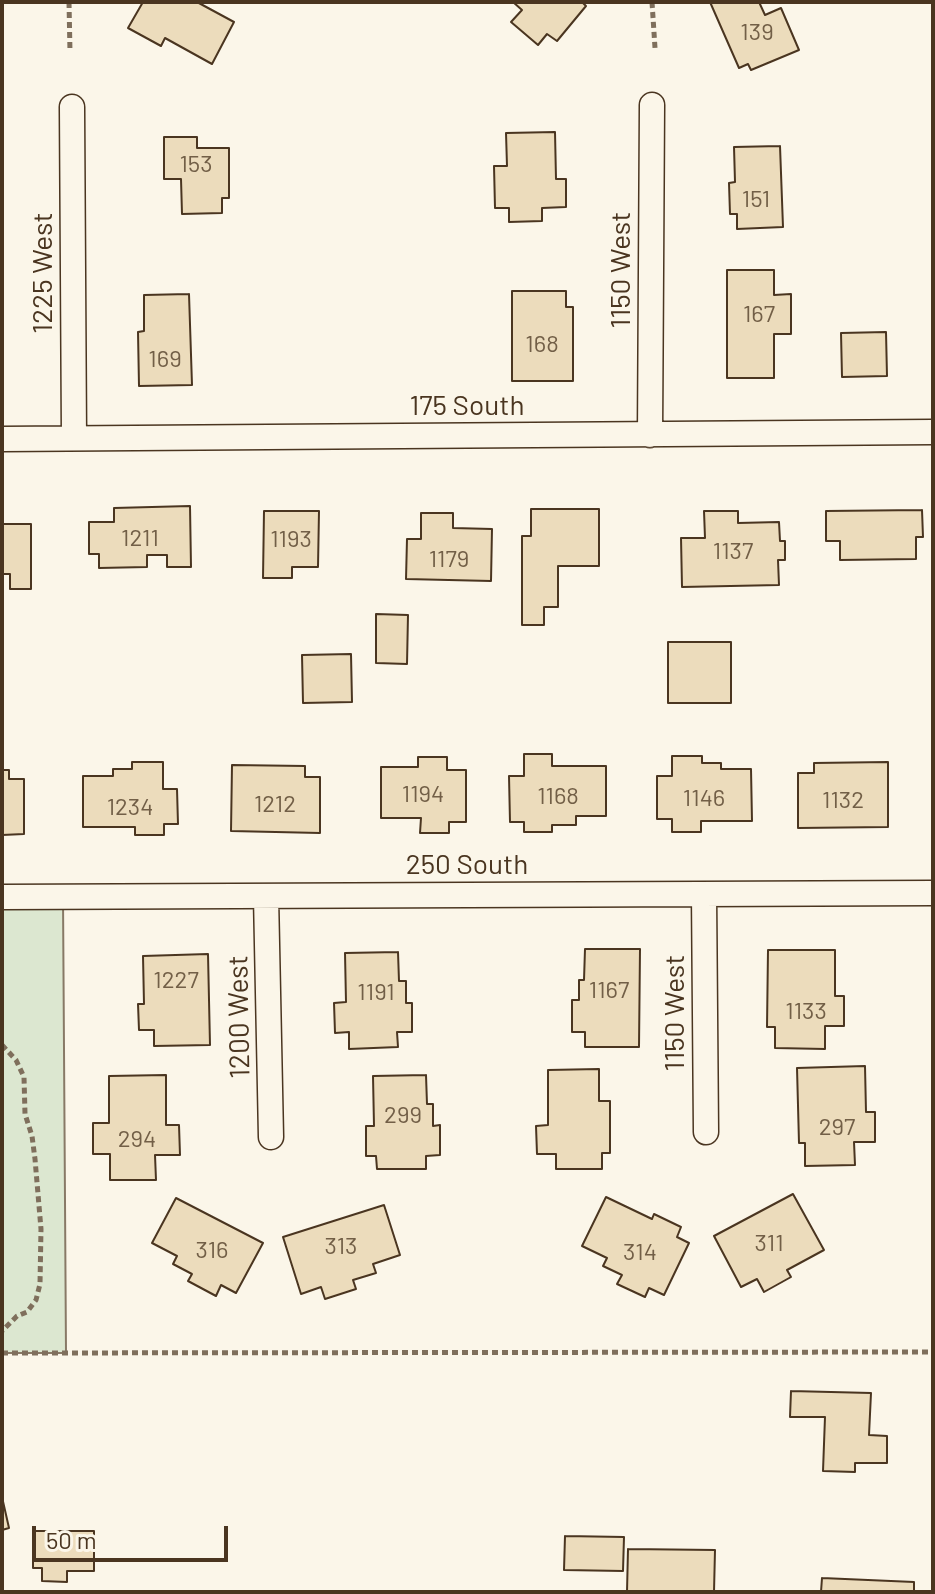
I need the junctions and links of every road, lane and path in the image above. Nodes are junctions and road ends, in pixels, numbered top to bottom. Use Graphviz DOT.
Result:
graph roads {
  1 [pos="69,2"];
  2 [pos="652,2"];
  3 [pos="655,48"];
  4 [pos="70,52"];
  5 [pos="652,105"];
  6 [pos="72,107"];
  7 [pos="933,432"];
  8 [pos="650,435"];
  9 [pos="74,438"];
  10 [pos="2,439"];
  11 [pos="933,893"];
  12 [pos="704,894"];
  13 [pos="266,896"];
  14 [pos="2,897"];
  15 [pos="2,1045"];
  16 [pos="706,1132"];
  17 [pos="271,1137"];
  18 [pos="2,1330"];
  19 [pos="933,1352"];
  20 [pos="2,1353"];
  1 -- 4 [label="path"];
  2 -- 3 [label="path"];
  5 -- 8 [label="street, 1150 West"];
  6 -- 9 [label="street, 1225 West"];
  7 -- 8 [label="street, 175 South"];
  8 -- 9 [label="street, 175 South"];
  9 -- 10 [label="street, 175 South"];
  11 -- 12 [label="street, 250 South"];
  12 -- 13 [label="street, 250 South"];
  12 -- 16 [label="street, 1150 West"];
  13 -- 14 [label="street, 250 South"];
  13 -- 17 [label="street, 1200 West"];
  15 -- 18 [label="path"];
  19 -- 20 [label="path"];
}
